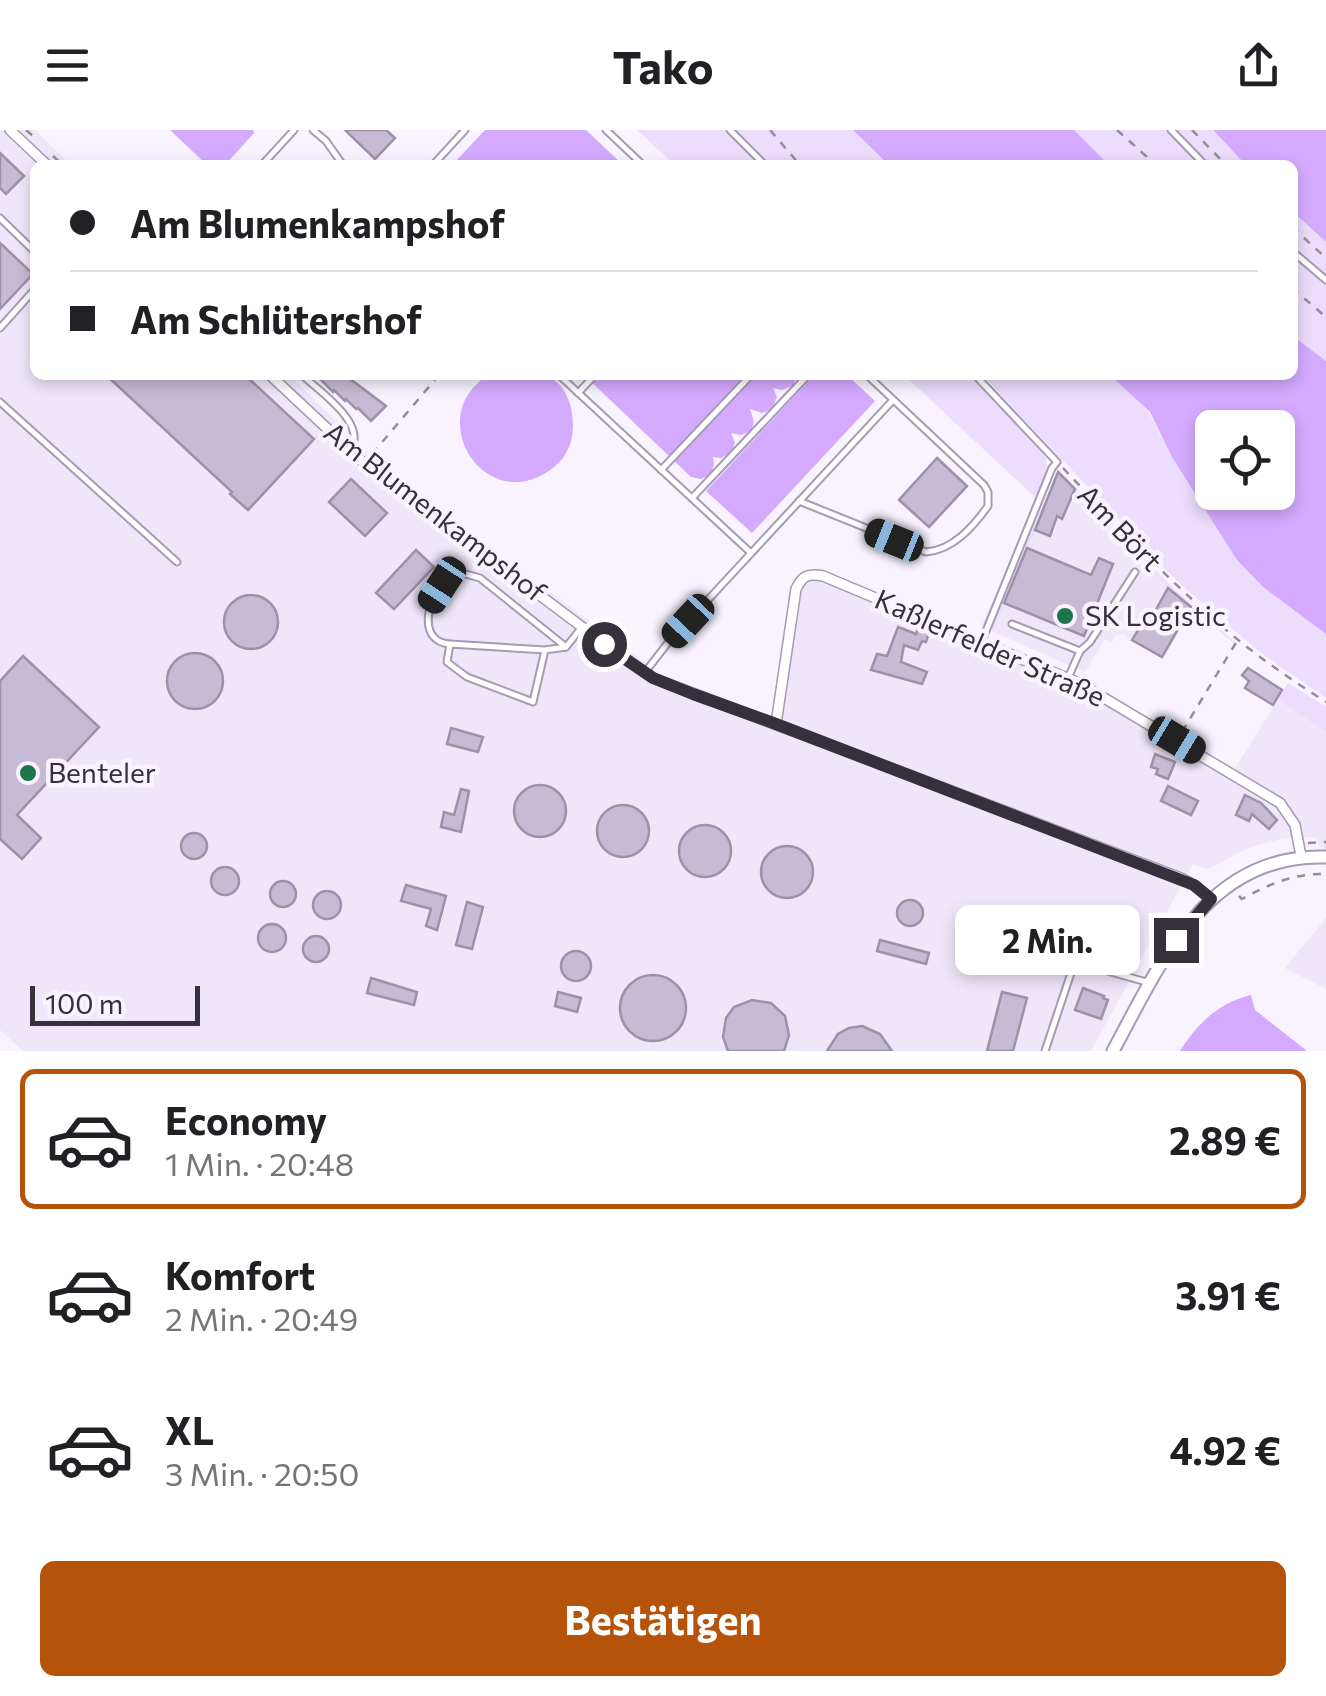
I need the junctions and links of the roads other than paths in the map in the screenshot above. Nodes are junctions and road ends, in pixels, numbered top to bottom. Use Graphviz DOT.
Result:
graph roads {
  1 [pos="10,130"];
  2 [pos="294,130"];
  3 [pos="313,130"];
  4 [pos="465,130"];
  5 [pos="606,130"];
  6 [pos="730,130"];
  7 [pos="1171,130"];
  8 [pos="42,160"];
  9 [pos="267,160"];
  10 [pos="339,160"];
  11 [pos="438,160"];
  12 [pos="638,160"];
  13 [pos="760,160"];
  14 [pos="1200,160"];
  15 [pos="0,218"];
  16 [pos="30,247"];
  17 [pos="1298,256"];
  18 [pos="1326,280"];
  19 [pos="30,295"];
  20 [pos="0,328"];
  21 [pos="276,380"];
  22 [pos="307,380"];
  23 [pos="564,380"];
  24 [pos="590,380"];
  25 [pos="746,380"];
  26 [pos="803,380"];
  27 [pos="872,380"];
  28 [pos="981,380"];
  29 [pos="578,393"];
  30 [pos="893,400"];
  31 [pos="0,402"];
  32 [pos="353,446"];
  33 [pos="662,470"];
  34 [pos="692,498"];
  35 [pos="799,501"];
  36 [pos="751,554"];
  37 [pos="177,562"];
  38 [pos="1135,572"];
  39 [pos="1012,624"];
  40 [pos="582,628"];
  41 [pos="982,641"];
  42 [pos="450,644"];
  43 [pos="566,646"];
  44 [pos="545,650"];
  45 [pos="1080,651"];
  46 [pos="645,672"];
  47 [pos="1068,678"];
  48 [pos="776,724"];
  49 [pos="1299,849"];
  50 [pos="1326,856"];
  51 [pos="1211,899"];
  52 [pos="1052,955"];
  53 [pos="1074,962"];
  54 [pos="1150,983"];
  55 [pos="1045,1051"];
  56 [pos="1113,1051"];
  1 -- 8 [label="street"];
  2 -- 9 [label="lane"];
  3 -- 10 [label="lane"];
  4 -- 11 [label="lane"];
  5 -- 12 [label="lane"];
  6 -- 13 [label="lane"];
  7 -- 14 [label="lane"];
  15 -- 16 [label="lane"];
  17 -- 18 [label="lane"];
  19 -- 20 [label="lane"];
  21 -- 32 [label="street, Am Blumenkampshof"];
  22 -- 32 [label="lane"];
  23 -- 29 [label="lane"];
  24 -- 29 [label="lane"];
  25 -- 33 [label="lane"];
  26 -- 34 [label="lane"];
  27 -- 30 [label="lane"];
  28 -- 41 [label="lane, Am Bört"];
  29 -- 33 [label="lane"];
  30 -- 35 [label="lane"];
  30 -- 35 [label="lane"];
  31 -- 37 [label="lane"];
  32 -- 40 [label="street, Am Blumenkampshof"];
  33 -- 34 [label="lane"];
  34 -- 36 [label="lane"];
  35 -- 36 [label="lane"];
  36 -- 46 [label="lane"];
  38 -- 45 [label="lane"];
  39 -- 45 [label="lane"];
  40 -- 43 [label="lane"];
  40 -- 46 [label="street, Am Blumenkampshof"];
  41 -- 47 [label="street, Kaßlerfelder Straße"];
  41 -- 48 [label="street, Kaßlerfelder Straße"];
  42 -- 43 [label="lane"];
  42 -- 44 [label="lane"];
  42 -- 44 [label="lane"];
  43 -- 44 [label="lane"];
  45 -- 47 [label="lane"];
  46 -- 48 [label="street, Am Blumenkampshof"];
  47 -- 49 [label="street, Kaßlerfelder Straße"];
  48 -- 51 [label="street, Am Blumenkampshof"];
  49 -- 50 [label="street"];
  49 -- 51 [label="street"];
  51 -- 54 [label="street"];
  52 -- 53 [label="lane"];
  53 -- 54 [label="lane"];
  53 -- 55 [label="lane"];
  54 -- 56 [label="street"];
}
